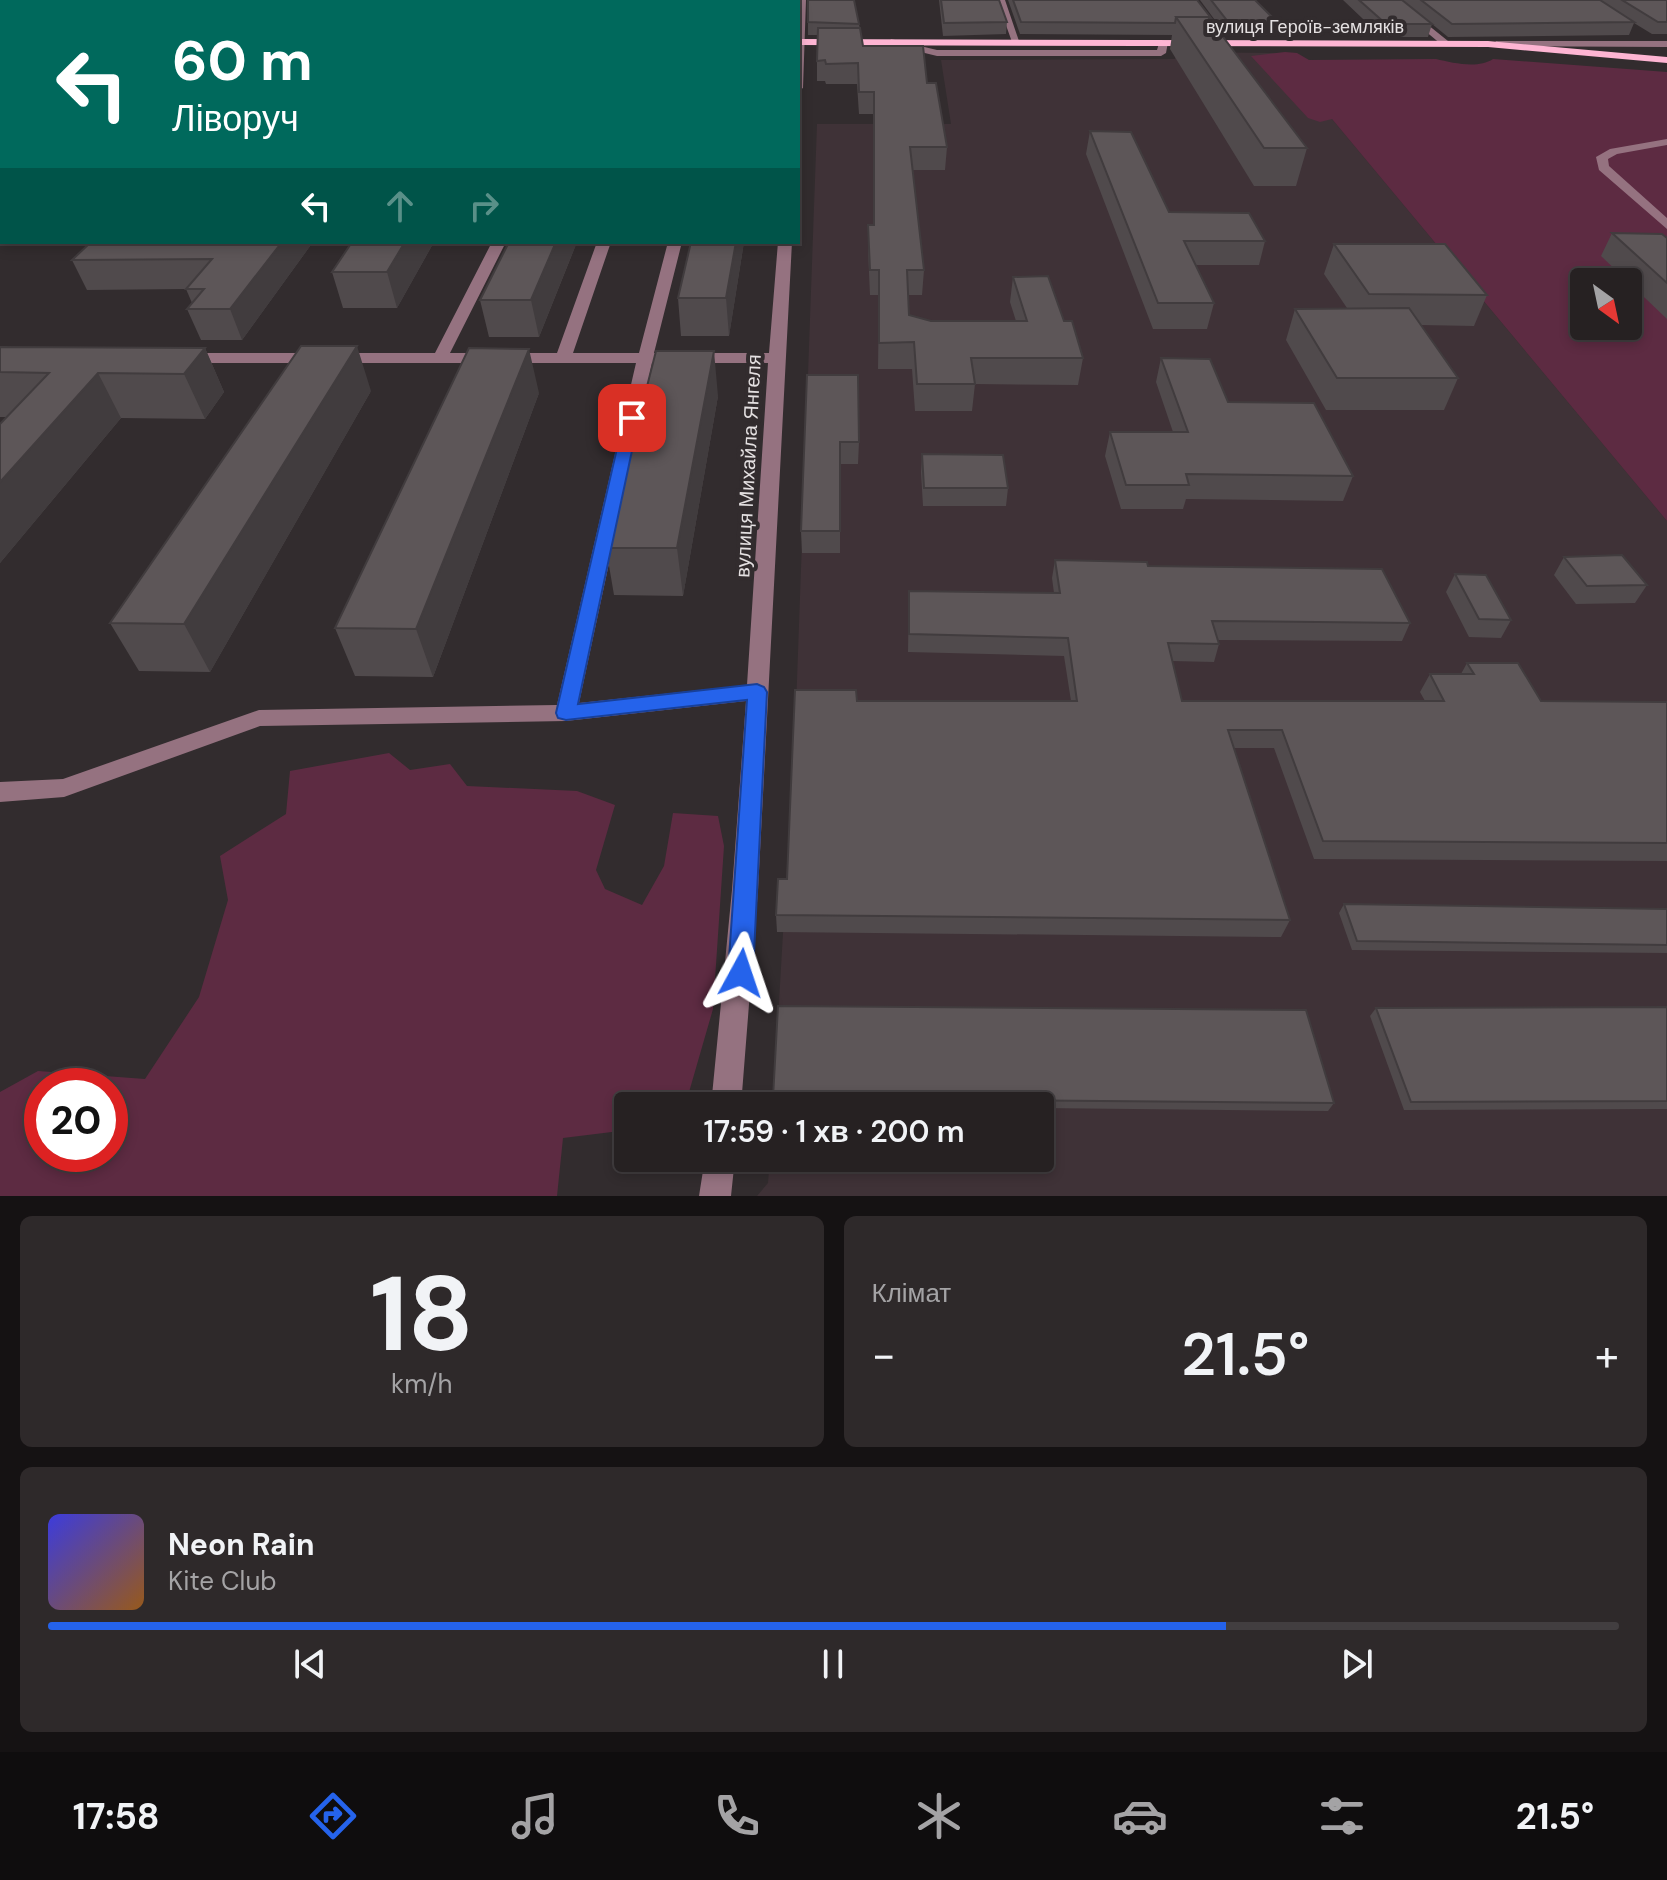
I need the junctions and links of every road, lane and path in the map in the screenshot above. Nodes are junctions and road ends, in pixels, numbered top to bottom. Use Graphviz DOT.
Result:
graph roads {
  1 [pos="802,0"];
  2 [pos="1001,0"];
  3 [pos="1392,0"];
  4 [pos="800,28"];
  5 [pos="1632,29"];
  6 [pos="1218,32"];
  7 [pos="800,42"];
  8 [pos="891,42"];
  9 [pos="1017,42"];
  10 [pos="1163,42"];
  11 [pos="1226,43"];
  12 [pos="1445,43"];
  13 [pos="1488,44"];
  14 [pos="1655,44"];
  15 [pos="1667,44"];
  16 [pos="1667,60"];
  17 [pos="1667,142"];
  18 [pos="1667,225"];
  19 [pos="498,244"];
  20 [pos="603,244"];
  21 [pos="674,244"];
  22 [pos="785,244"];
  23 [pos="167,358"];
  24 [pos="776,358"];
  25 [pos="563,359"];
  26 [pos="645,359"];
  27 [pos="439,360"];
  28 [pos="757,692"];
  29 [pos="566,713"];
  30 [pos="0,792"];
  31 [pos="727,1092"];
  32 [pos="718,1172"];
  33 [pos="715,1196"];
  1 -- 4 [label="street"];
  2 -- 9 [label="street"];
  3 -- 12 [label="street"];
  5 -- 14 [label="street"];
  6 -- 11 [label="street"];
  7 -- 8 [label="main road, вулиця Героїв-земляків"];
  8 -- 9 [label="main road, вулиця Героїв-земляків"];
  8 -- 10 [label="street"];
  9 -- 10 [label="main road, вулиця Героїв-земляків"];
  10 -- 11 [label="main road, вулиця Героїв-земляків"];
  11 -- 12 [label="main road, вулиця Героїв-земляків"];
  12 -- 13 [label="main road, вулиця Героїв-земляків"];
  13 -- 14 [label="street, вулиця Героїв-земляків"];
  13 -- 16 [label="main road"];
  14 -- 15 [label="street, вулиця Героїв-земляків"];
  17 -- 18 [label="street"];
  19 -- 27 [label="street"];
  20 -- 25 [label="street"];
  21 -- 26 [label="street"];
  22 -- 24 [label="street, вулиця Михайла Янгеля"];
  23 -- 27 [label="street"];
  24 -- 26 [label="street"];
  24 -- 28 [label="street, вулиця Михайла Янгеля"];
  25 -- 26 [label="street"];
  25 -- 27 [label="street"];
  26 -- 29 [label="street"];
  28 -- 29 [label="street"];
  28 -- 31 [label="street, вулиця Михайла Янгеля"];
  29 -- 30 [label="street"];
  32 -- 33 [label="street"];
}
